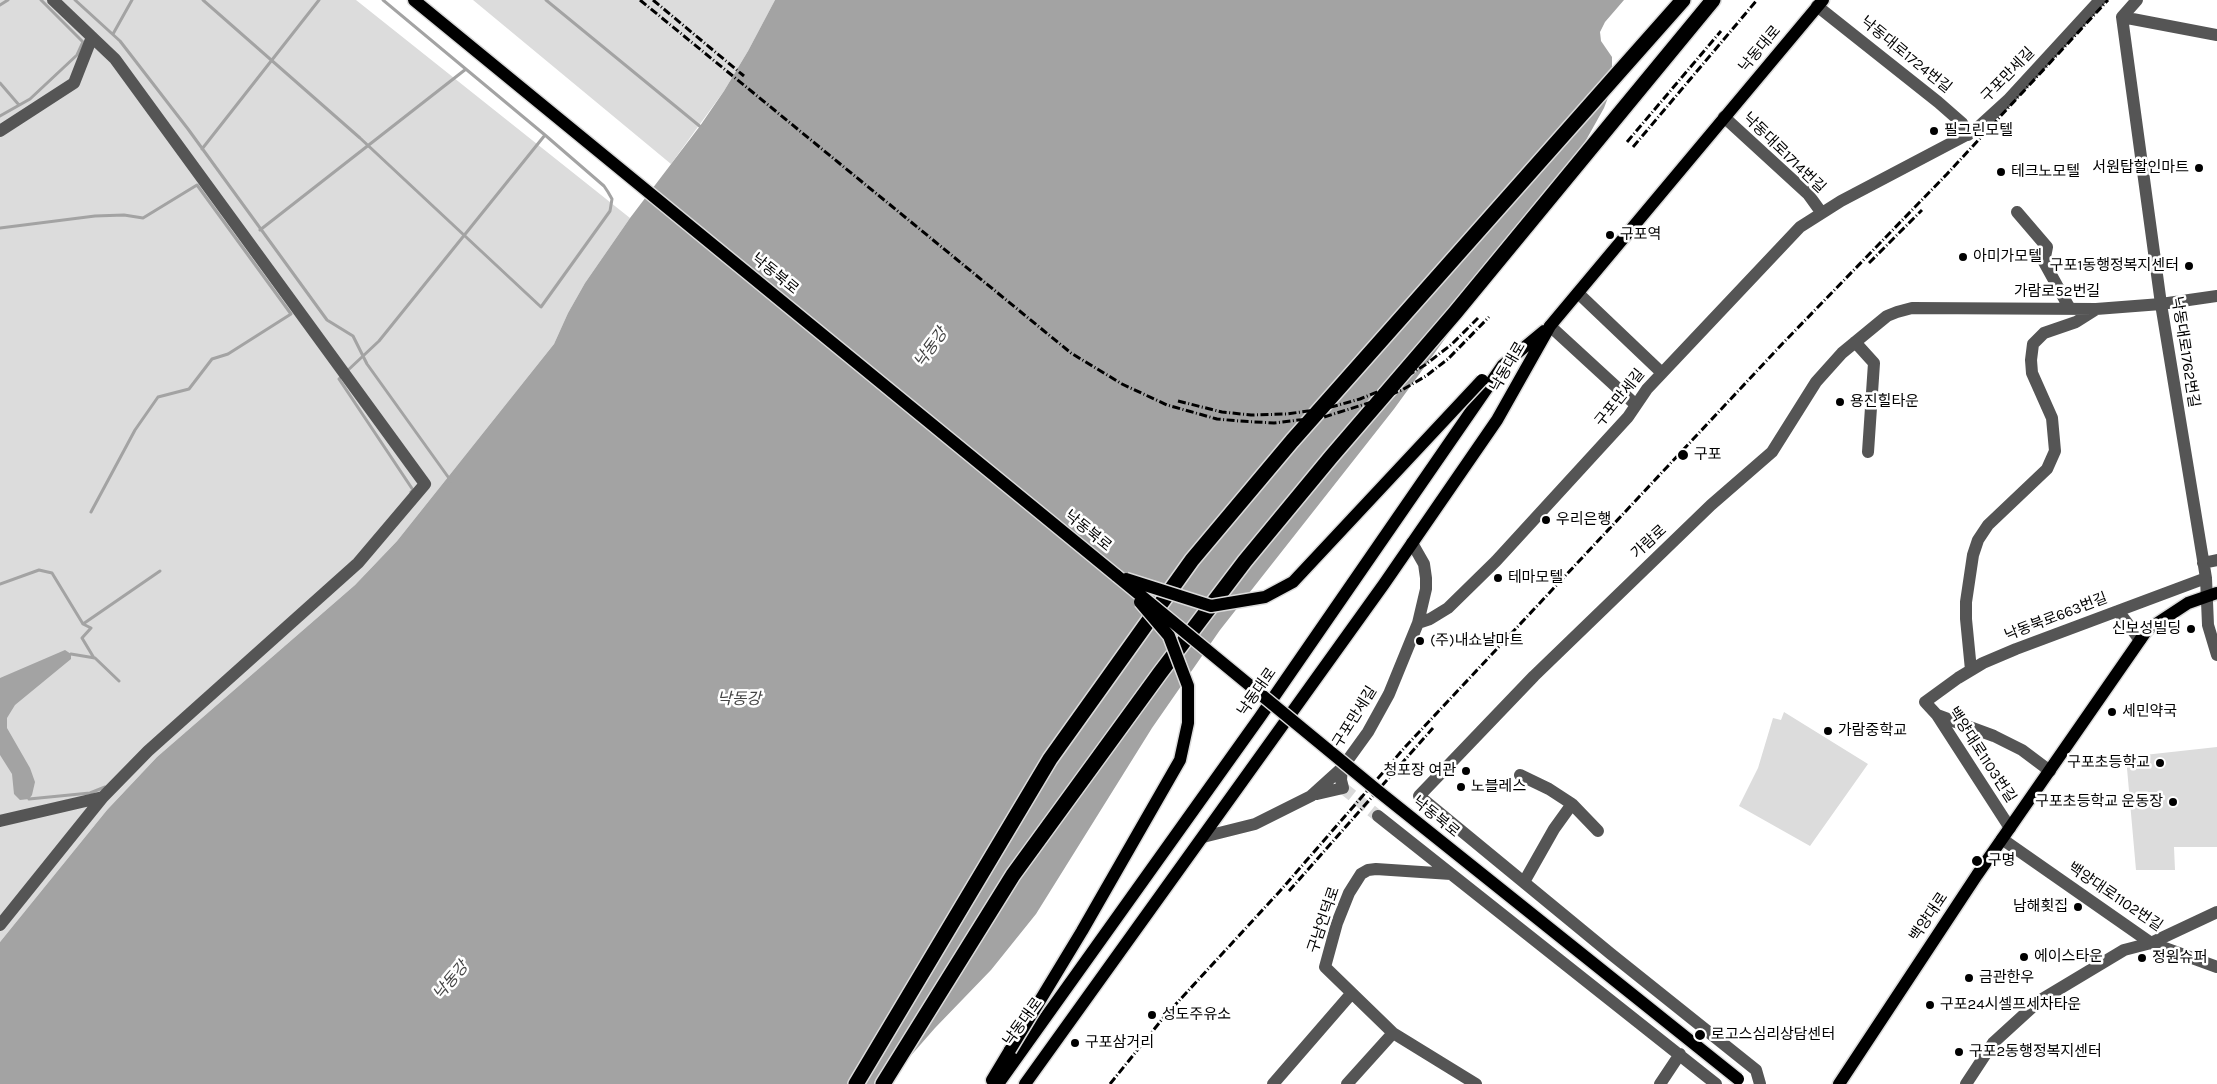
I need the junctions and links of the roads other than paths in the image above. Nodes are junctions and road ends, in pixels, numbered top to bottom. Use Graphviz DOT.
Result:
graph roads {
  1 [pos="53,0"];
  2 [pos="414,0"];
  3 [pos="1683,0"];
  4 [pos="1714,0"];
  5 [pos="2100,0"];
  6 [pos="2138,0"];
  7 [pos="1820,3"];
  8 [pos="2122,17"];
  9 [pos="2217,35"];
  10 [pos="92,37"];
  11 [pos="1724,117"];
  12 [pos="0,131"];
  13 [pos="1968,135"];
  14 [pos="1821,212"];
  15 [pos="2017,212"];
  16 [pos="1578,292"];
  17 [pos="2217,296"];
  18 [pos="2161,304"];
  19 [pos="2070,309"];
  20 [pos="2096,310"];
  21 [pos="1897,312"];
  22 [pos="1550,326"];
  23 [pos="1856,342"];
  24 [pos="1662,372"];
  25 [pos="1636,405"];
  26 [pos="1868,452"];
  27 [pos="1412,543"];
  28 [pos="2217,560"];
  29 [pos="2203,563"];
  30 [pos="1117,576"];
  31 [pos="2206,578"];
  32 [pos="2211,594"];
  33 [pos="2118,611"];
  34 [pos="1418,623"];
  35 [pos="2140,640"];
  36 [pos="2217,655"];
  37 [pos="1970,670"];
  38 [pos="1925,702"];
  39 [pos="1937,715"];
  40 [pos="2050,771"];
  41 [pos="1520,775"];
  42 [pos="103,797"];
  43 [pos="1572,804"];
  44 [pos="1378,816"];
  45 [pos="0,821"];
  46 [pos="2010,828"];
  47 [pos="1598,831"];
  48 [pos="1203,837"];
  49 [pos="2002,839"];
  50 [pos="1450,874"];
  51 [pos="1524,882"];
  52 [pos="2217,912"];
  53 [pos="0,925"];
  54 [pos="2151,943"];
  55 [pos="2217,967"];
  56 [pos="1351,994"];
  57 [pos="1393,1033"];
  58 [pos="1680,1054"];
  59 [pos="1741,1082"];
  60 [pos="856,1084"];
  61 [pos="883,1084"];
  62 [pos="990,1084"];
  63 [pos="998,1084"];
  64 [pos="1025,1084"];
  65 [pos="1273,1084"];
  66 [pos="1347,1084"];
  67 [pos="1476,1084"];
  68 [pos="1660,1084"];
  69 [pos="1716,1084"];
  70 [pos="1760,1084"];
  71 [pos="1839,1084"];
  72 [pos="1966,1084"];
  1 -- 10 [label="street"];
  2 -- 30 [label="main road, 낙동북로"];
  3 -- 60 [label="highway, bridge"];
  4 -- 61 [label="highway, bridge"];
  5 -- 13 [label="street, 구포만세길"];
  6 -- 8 [label="street"];
  7 -- 11 [label="main road, 낙동대로"];
  7 -- 13 [label="street, 낙동대로1724번길"];
  8 -- 9 [label="street"];
  8 -- 18 [label="street, 낙동대로1762번길"];
  10 -- 12 [label="street"];
  10 -- 42 [label="street"];
  11 -- 14 [label="street, 낙동대로1714번길"];
  11 -- 16 [label="main road, 낙동대로"];
  13 -- 14 [label="street, 구포만세길"];
  14 -- 24 [label="street, 구포만세길"];
  15 -- 19 [label="street"];
  16 -- 22 [label="main road, 낙동대로"];
  16 -- 24 [label="street"];
  17 -- 18 [label="street, 가람로52번길"];
  18 -- 20 [label="street, 가람로52번길"];
  18 -- 29 [label="street, 낙동대로1762번길"];
  19 -- 20 [label="street, 가람로52번길"];
  19 -- 21 [label="street, 가람로52번길"];
  20 -- 37 [label="street"];
  21 -- 23 [label="street, 가람로"];
  22 -- 25 [label="street"];
  22 -- 27 [label="main road, 낙동대로"];
  22 -- 30 [label="main road, bridge"];
  22 -- 63 [label="main road, 낙동대로"];
  23 -- 26 [label="street"];
  23 -- 51 [label="street, 가람로"];
  24 -- 25 [label="street, 구포만세길"];
  25 -- 34 [label="street, 구포만세길"];
  27 -- 34 [label="street"];
  27 -- 48 [label="main road, 낙동대로"];
  28 -- 29 [label="street"];
  29 -- 31 [label="street, 낙동대로1762번길"];
  30 -- 59 [label="main road, 낙동북로, bridge"];
  30 -- 62 [label="main road, bridge"];
  31 -- 32 [label="street, 낙동대로1762번길"];
  31 -- 33 [label="street, 낙동북로663번길"];
  32 -- 35 [label="main road, 백양대로"];
  32 -- 36 [label="street, 낙동대로1762번길"];
  33 -- 35 [label="street"];
  33 -- 37 [label="street, 낙동북로663번길"];
  34 -- 48 [label="street, 구포만세길"];
  35 -- 40 [label="main road, 백양대로"];
  37 -- 38 [label="street, 낙동북로663번길"];
  38 -- 39 [label="street, 백양대로1103번길"];
  39 -- 40 [label="street"];
  39 -- 46 [label="street, 백양대로1103번길"];
  40 -- 46 [label="main road, 백양대로"];
  41 -- 43 [label="street"];
  42 -- 45 [label="street"];
  42 -- 53 [label="street"];
  43 -- 47 [label="street"];
  43 -- 51 [label="street"];
  44 -- 50 [label="street"];
  46 -- 49 [label="main road, 백양대로"];
  48 -- 64 [label="main road, 낙동대로"];
  49 -- 54 [label="street, 백양대로1102번길"];
  49 -- 71 [label="main road, 백양대로"];
  50 -- 56 [label="street, 구남언덕로"];
  50 -- 58 [label="street"];
  51 -- 70 [label="street"];
  52 -- 54 [label="street"];
  54 -- 55 [label="street, 백양대로1102번길"];
  54 -- 72 [label="street"];
  56 -- 57 [label="street, 구남언덕로"];
  56 -- 65 [label="street"];
  57 -- 66 [label="street"];
  57 -- 67 [label="street, 구남언덕로"];
  58 -- 68 [label="street"];
  58 -- 69 [label="street"];
}
